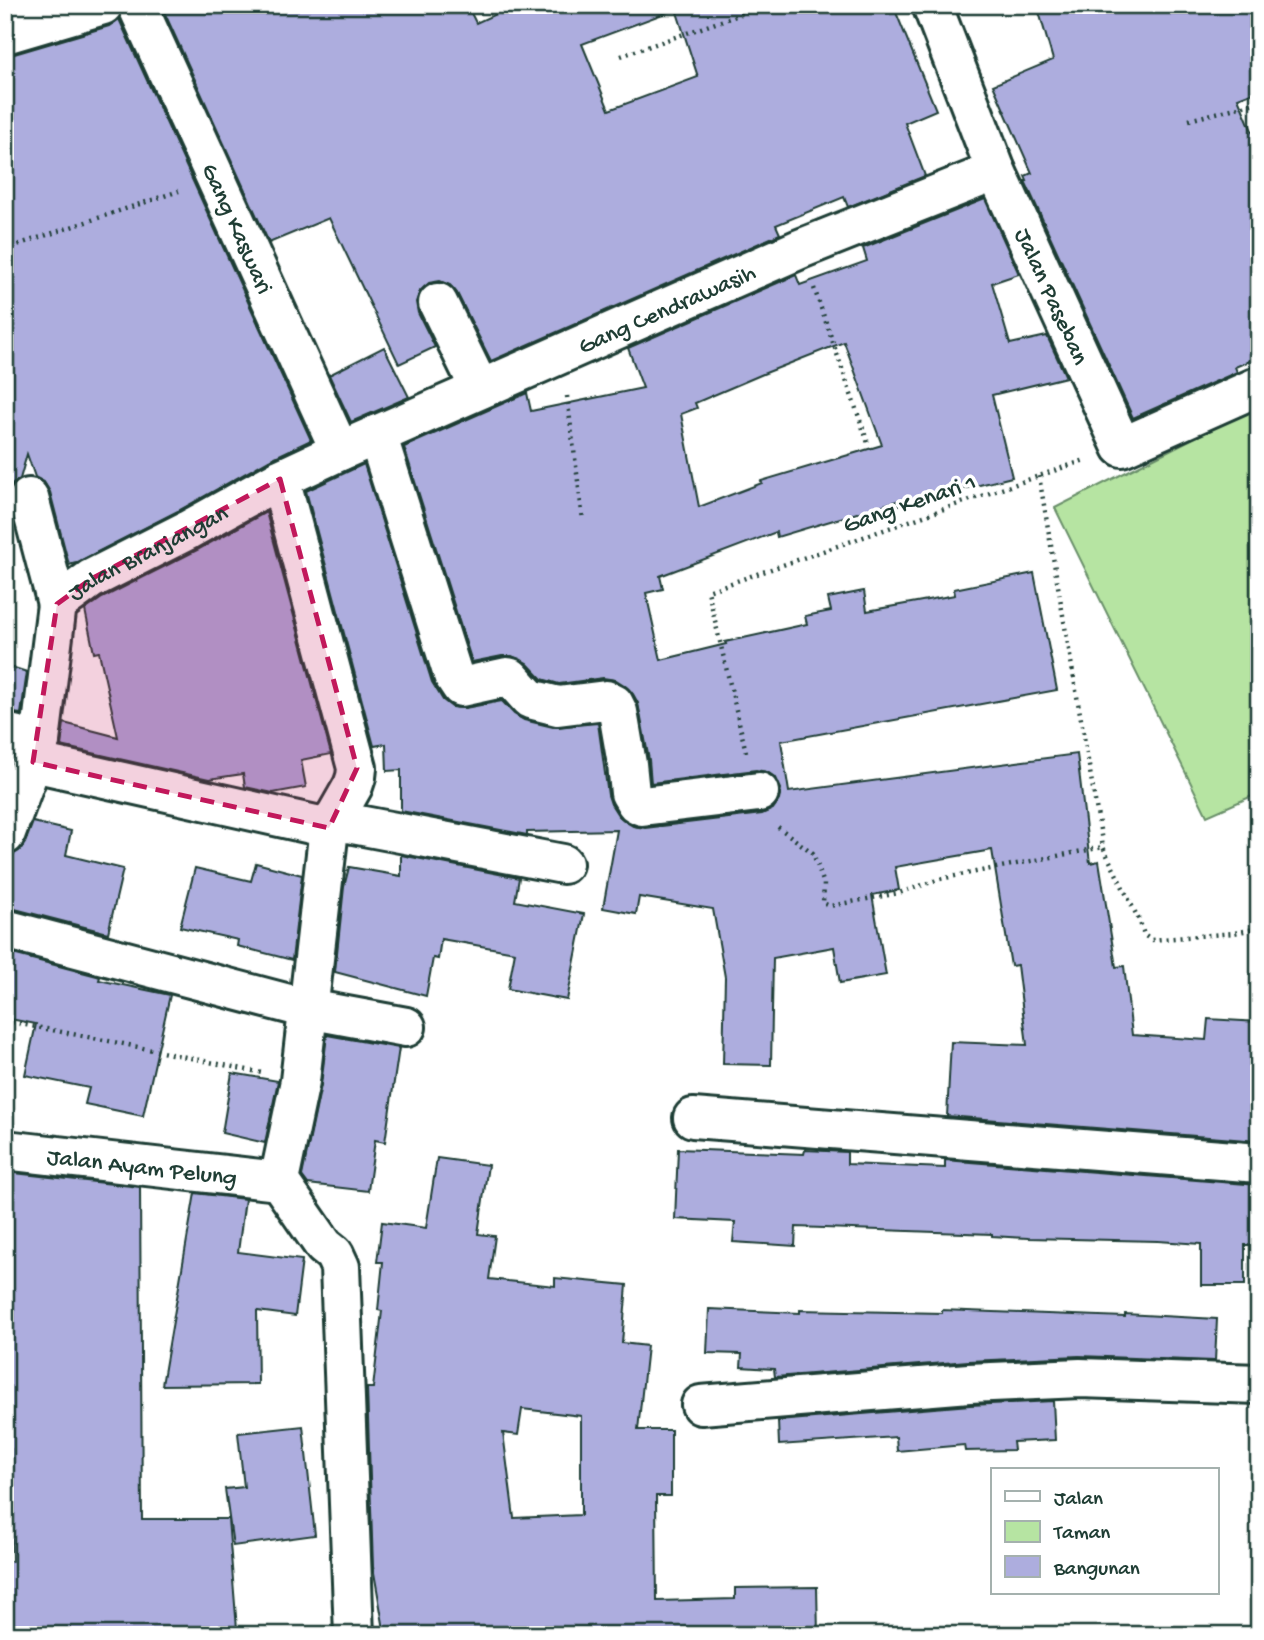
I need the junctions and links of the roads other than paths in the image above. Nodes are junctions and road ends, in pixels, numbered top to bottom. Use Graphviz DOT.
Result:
graph roads {
  1 [pos="103,5"];
  2 [pos="137,5"];
  3 [pos="932,5"];
  4 [pos="5,34"];
  5 [pos="996,171"];
  6 [pos="438,303"];
  7 [pos="1259,386"];
  8 [pos="480,389"];
  9 [pos="377,434"];
  10 [pos="340,450"];
  11 [pos="281,480"];
  12 [pos="29,498"];
  13 [pos="57,604"];
  14 [pos="26,745"];
  15 [pos="759,792"];
  16 [pos="331,824"];
  17 [pos="5,835"];
  18 [pos="563,864"];
  19 [pos="5,929"];
  20 [pos="308,1009"];
  21 [pos="406,1027"];
  22 [pos="693,1118"];
  23 [pos="5,1150"];
  24 [pos="1259,1163"];
  25 [pos="279,1181"];
  26 [pos="1259,1384"];
  27 [pos="702,1405"];
  28 [pos="354,1635"];
  1 -- 4 [label="street"];
  2 -- 10 [label="street, Gang Kaswari"];
  3 -- 5 [label="street, Jalan Paseban"];
  5 -- 7 [label="street, Jalan Paseban"];
  5 -- 8 [label="street, Gang Cendrawasih"];
  6 -- 8 [label="street"];
  8 -- 9 [label="street, Gang Cendrawasih"];
  9 -- 10 [label="street, Gang Cendrawasih"];
  9 -- 15 [label="street"];
  10 -- 11 [label="street, Jalan Branjangan"];
  11 -- 13 [label="street, Jalan Branjangan"];
  11 -- 16 [label="street"];
  12 -- 13 [label="street"];
  13 -- 14 [label="street, Jalan Branjangan"];
  14 -- 16 [label="street"];
  14 -- 17 [label="street, Jalan Branjangan"];
  16 -- 18 [label="street"];
  16 -- 20 [label="street"];
  19 -- 20 [label="street"];
  20 -- 21 [label="street"];
  20 -- 25 [label="street"];
  22 -- 24 [label="street"];
  23 -- 25 [label="street, Jalan Ayam Pelung"];
  25 -- 28 [label="street"];
  26 -- 27 [label="street"];
}
